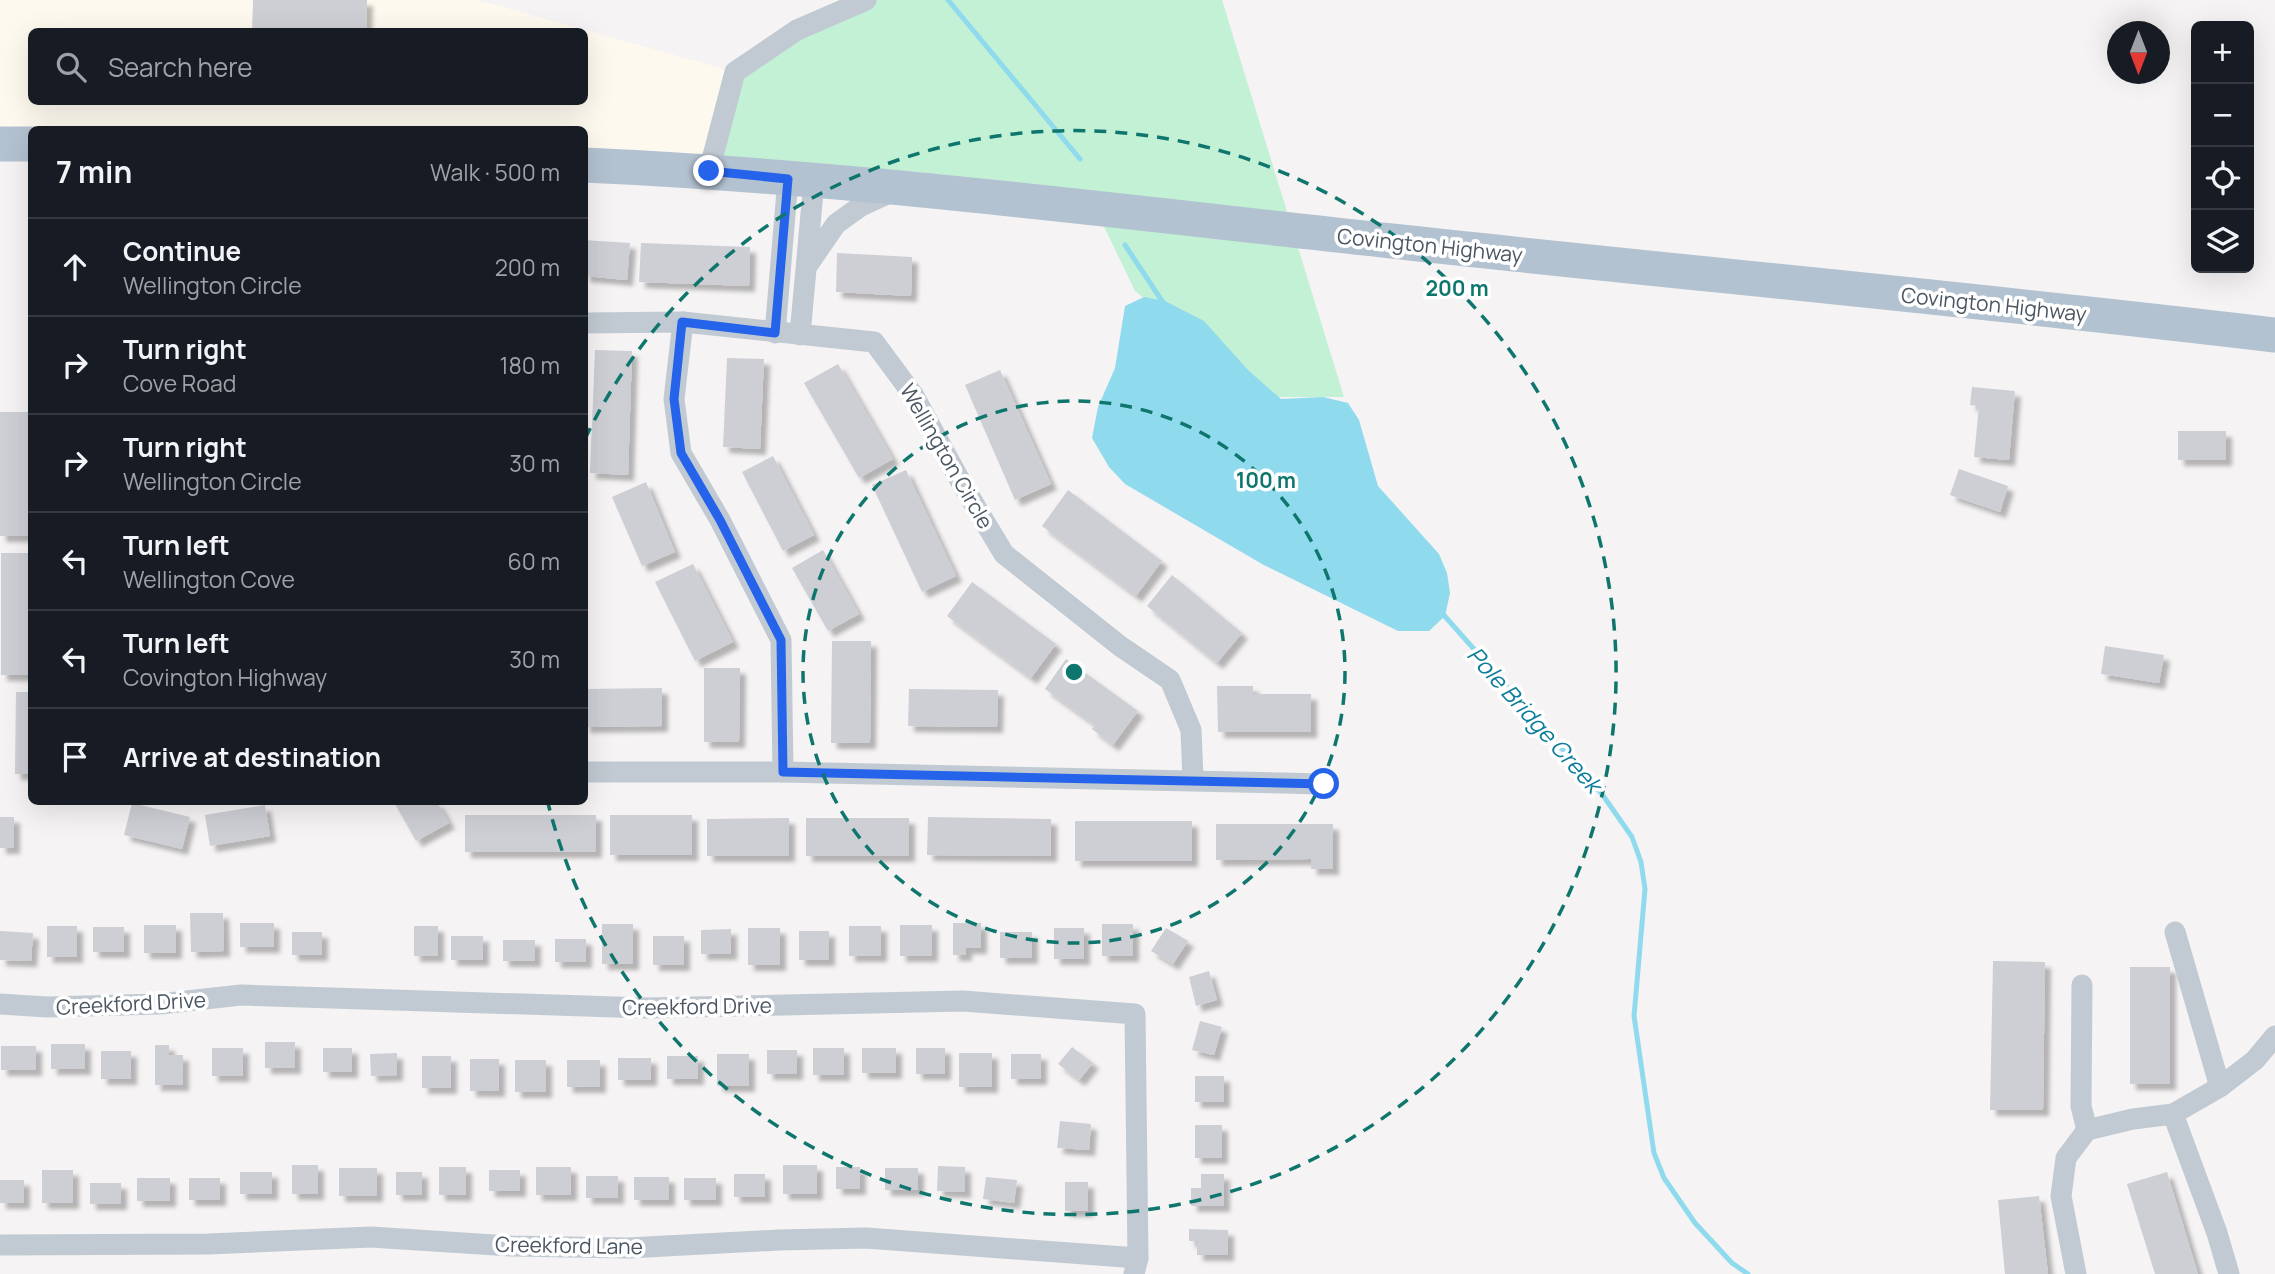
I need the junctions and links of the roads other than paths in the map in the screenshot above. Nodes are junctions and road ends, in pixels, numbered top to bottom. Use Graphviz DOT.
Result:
graph roads {
  1 [pos="866,0"];
  2 [pos="0,144"];
  3 [pos="28,144"];
  4 [pos="588,165"];
  5 [pos="709,171"];
  6 [pos="801,180"];
  7 [pos="897,189"];
  8 [pos="806,267"];
  9 [pos="682,322"];
  10 [pos="588,323"];
  11 [pos="775,333"];
  12 [pos="800,335"];
  13 [pos="2275,335"];
  14 [pos="588,772"];
  15 [pos="783,772"];
  16 [pos="1193,779"];
  17 [pos="1324,784"];
  18 [pos="2175,932"];
  19 [pos="2082,985"];
  20 [pos="0,1004"];
  21 [pos="2275,1036"];
  22 [pos="2220,1087"];
  23 [pos="2173,1114"];
  24 [pos="2087,1130"];
  25 [pos="0,1245"];
  26 [pos="1136,1266"];
  27 [pos="2076,1274"];
  28 [pos="2228,1274"];
  1 -- 5 [label="street"];
  2 -- 3 [label="main road"];
  4 -- 5 [label="main road, Covington Highway"];
  5 -- 6 [label="main road, Covington Highway"];
  6 -- 7 [label="main road, Covington Highway"];
  6 -- 8 [label="street"];
  6 -- 11 [label="street"];
  7 -- 8 [label="street"];
  7 -- 13 [label="main road, Covington Highway"];
  8 -- 12 [label="street"];
  9 -- 10 [label="street, Wellington Circle"];
  9 -- 11 [label="street, Wellington Circle"];
  9 -- 15 [label="street"];
  11 -- 12 [label="street, Wellington Circle"];
  12 -- 16 [label="street, Wellington Circle"];
  14 -- 15 [label="street"];
  15 -- 16 [label="street"];
  16 -- 17 [label="street"];
  18 -- 22 [label="street"];
  19 -- 24 [label="street"];
  20 -- 26 [label="street, Creekford Drive"];
  21 -- 22 [label="street"];
  22 -- 23 [label="street"];
  23 -- 24 [label="street"];
  23 -- 28 [label="street"];
  24 -- 27 [label="street"];
  25 -- 26 [label="street, Creekford Lane"];
}
